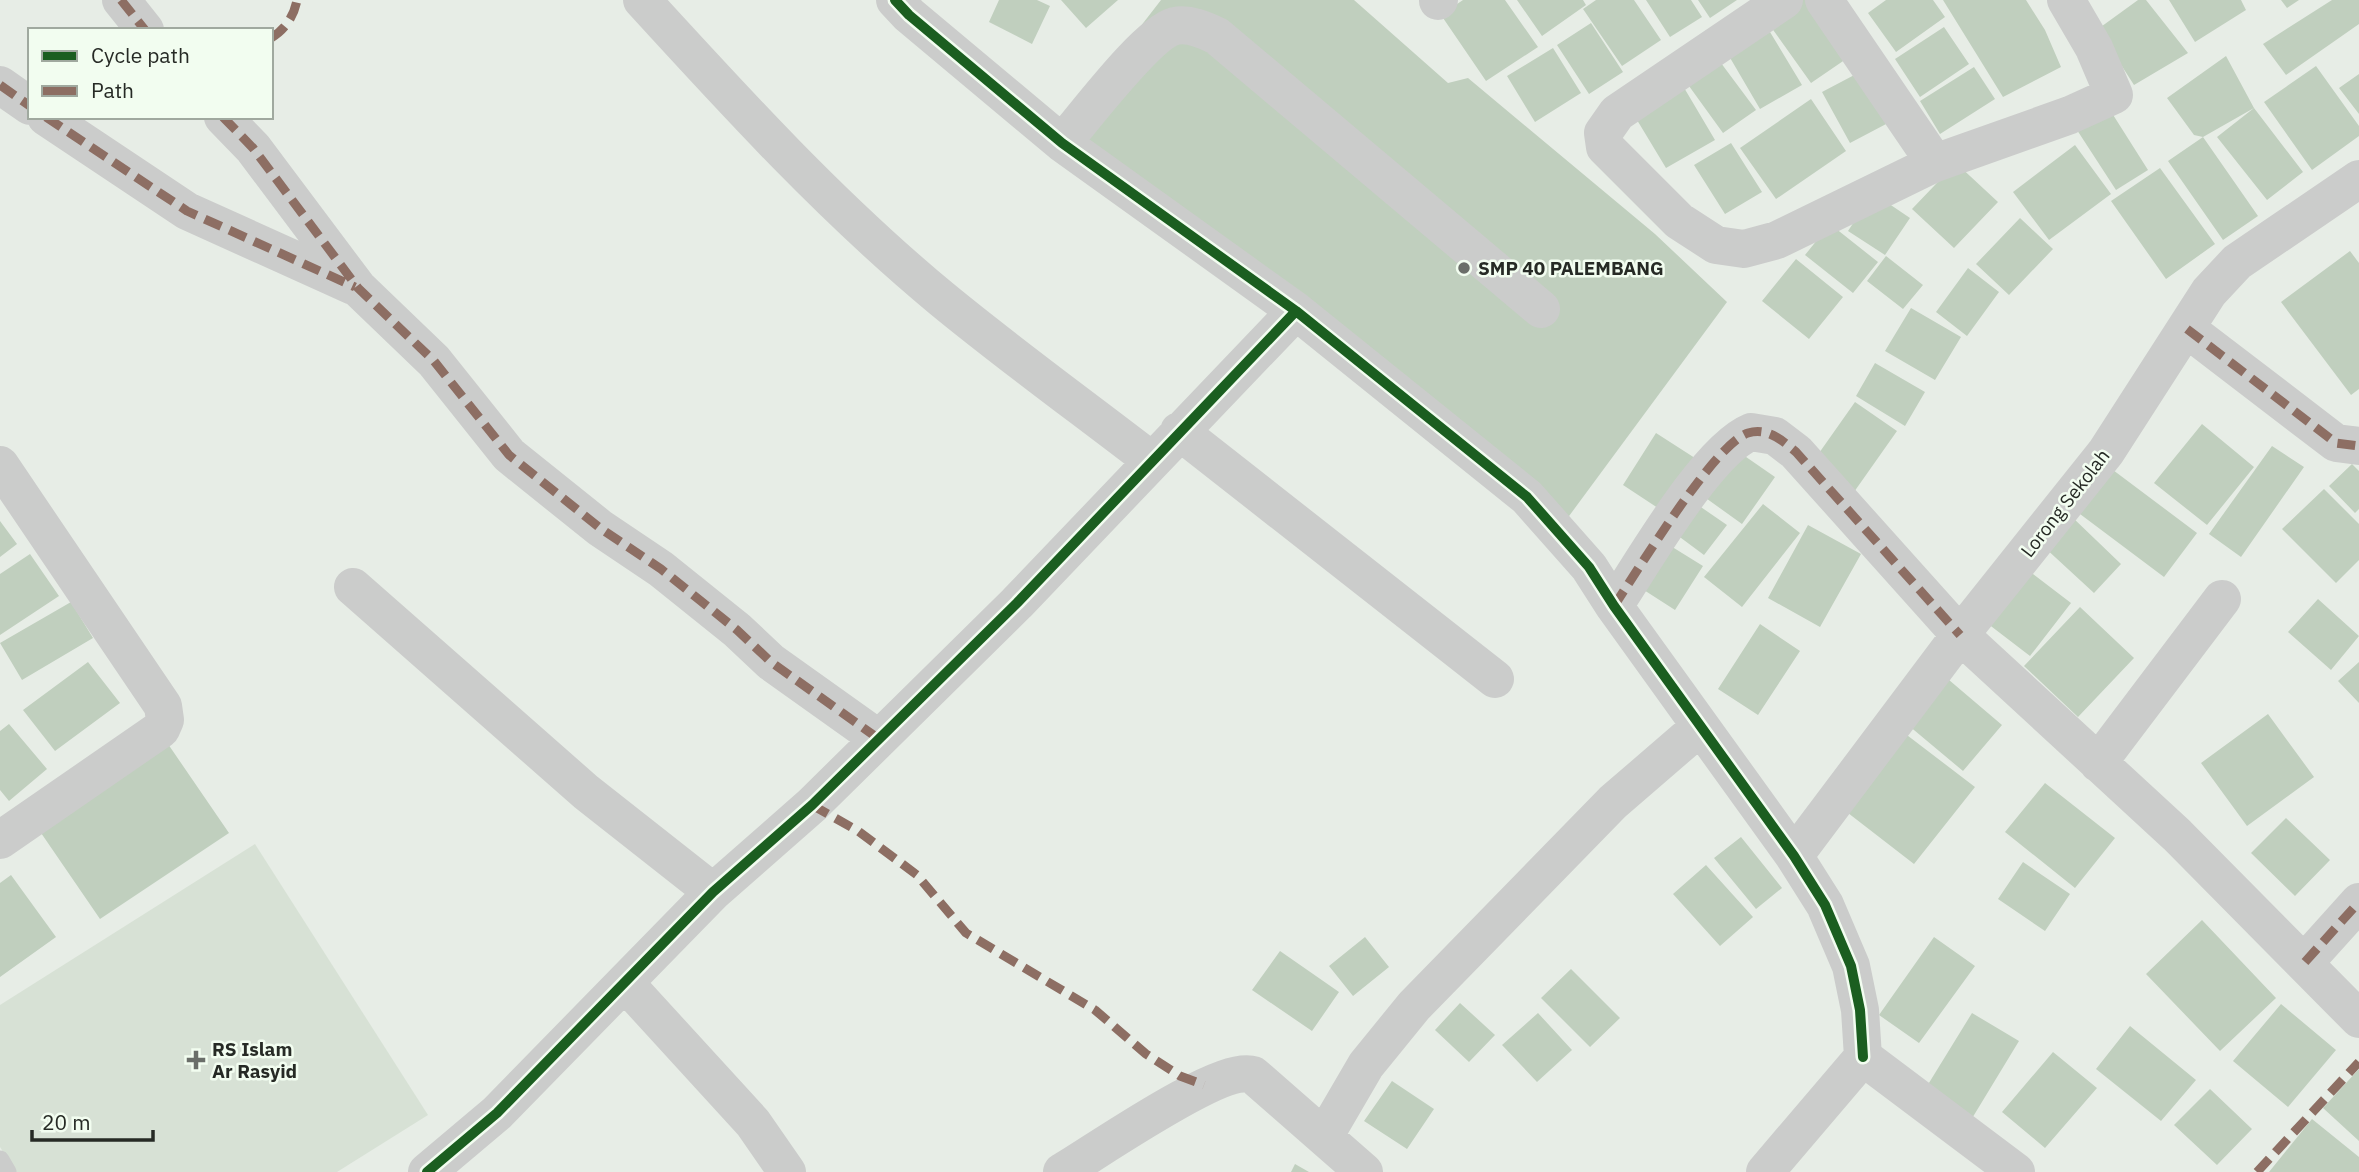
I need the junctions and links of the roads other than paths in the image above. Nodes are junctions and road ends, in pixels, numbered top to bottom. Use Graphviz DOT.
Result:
graph roads {
  1 [pos="121,0"];
  2 [pos="642,0"];
  3 [pos="1784,0"];
  4 [pos="1824,0"];
  5 [pos="2066,0"];
  6 [pos="912,5"];
  7 [pos="143,28"];
  8 [pos="0,85"];
  9 [pos="28,105"];
  10 [pos="49,119"];
  11 [pos="225,119"];
  12 [pos="1062,143"];
  13 [pos="1934,163"];
  14 [pos="2359,179"];
  15 [pos="358,288"];
  16 [pos="1541,309"];
  17 [pos="1296,310"];
  18 [pos="2187,329"];
  19 [pos="1179,431"];
  20 [pos="2359,446"];
  21 [pos="1152,461"];
  22 [pos="0,465"];
  23 [pos="353,587"];
  24 [pos="2222,599"];
  25 [pos="1614,607"];
  26 [pos="1960,635"];
  27 [pos="1495,679"];
  28 [pos="1700,727"];
  29 [pos="879,739"];
  30 [pos="2098,764"];
  31 [pos="0,839"];
  32 [pos="1794,856"];
  33 [pos="713,892"];
  34 [pos="2359,902"];
  35 [pos="2305,962"];
  36 [pos="626,984"];
  37 [pos="2359,1019"];
  38 [pos="1863,1057"];
  39 [pos="1324,1137"];
  40 [pos="0,1160"];
  41 [pos="7,1172"];
  42 [pos="427,1172"];
  43 [pos="787,1172"];
  44 [pos="1062,1172"];
  45 [pos="1364,1172"];
  46 [pos="1765,1172"];
  47 [pos="2016,1172"];
  1 -- 7 [label="street"];
  2 -- 21 [label="street"];
  3 -- 13 [label="street"];
  4 -- 13 [label="street"];
  5 -- 13 [label="street"];
  6 -- 12 [label="street"];
  8 -- 9 [label="street"];
  10 -- 15 [label="street"];
  11 -- 15 [label="street"];
  12 -- 16 [label="street"];
  12 -- 17 [label="street"];
  14 -- 18 [label="street, Lorong Sekolah"];
  15 -- 29 [label="street"];
  17 -- 19 [label="street"];
  17 -- 25 [label="street"];
  18 -- 20 [label="street"];
  18 -- 26 [label="street, Lorong Sekolah"];
  19 -- 21 [label="street"];
  19 -- 27 [label="street"];
  21 -- 29 [label="street"];
  22 -- 31 [label="street"];
  23 -- 33 [label="street"];
  24 -- 30 [label="street"];
  25 -- 26 [label="street"];
  25 -- 28 [label="street"];
  26 -- 30 [label="street"];
  26 -- 32 [label="street, Lorong Sekolah"];
  28 -- 32 [label="street"];
  28 -- 39 [label="street"];
  29 -- 33 [label="street"];
  30 -- 35 [label="street"];
  32 -- 38 [label="street"];
  33 -- 36 [label="street"];
  34 -- 35 [label="street"];
  35 -- 37 [label="street"];
  36 -- 42 [label="street"];
  36 -- 43 [label="street"];
  38 -- 46 [label="street"];
  38 -- 47 [label="street"];
  39 -- 44 [label="street"];
  39 -- 45 [label="street"];
  40 -- 41 [label="lane"];
}
